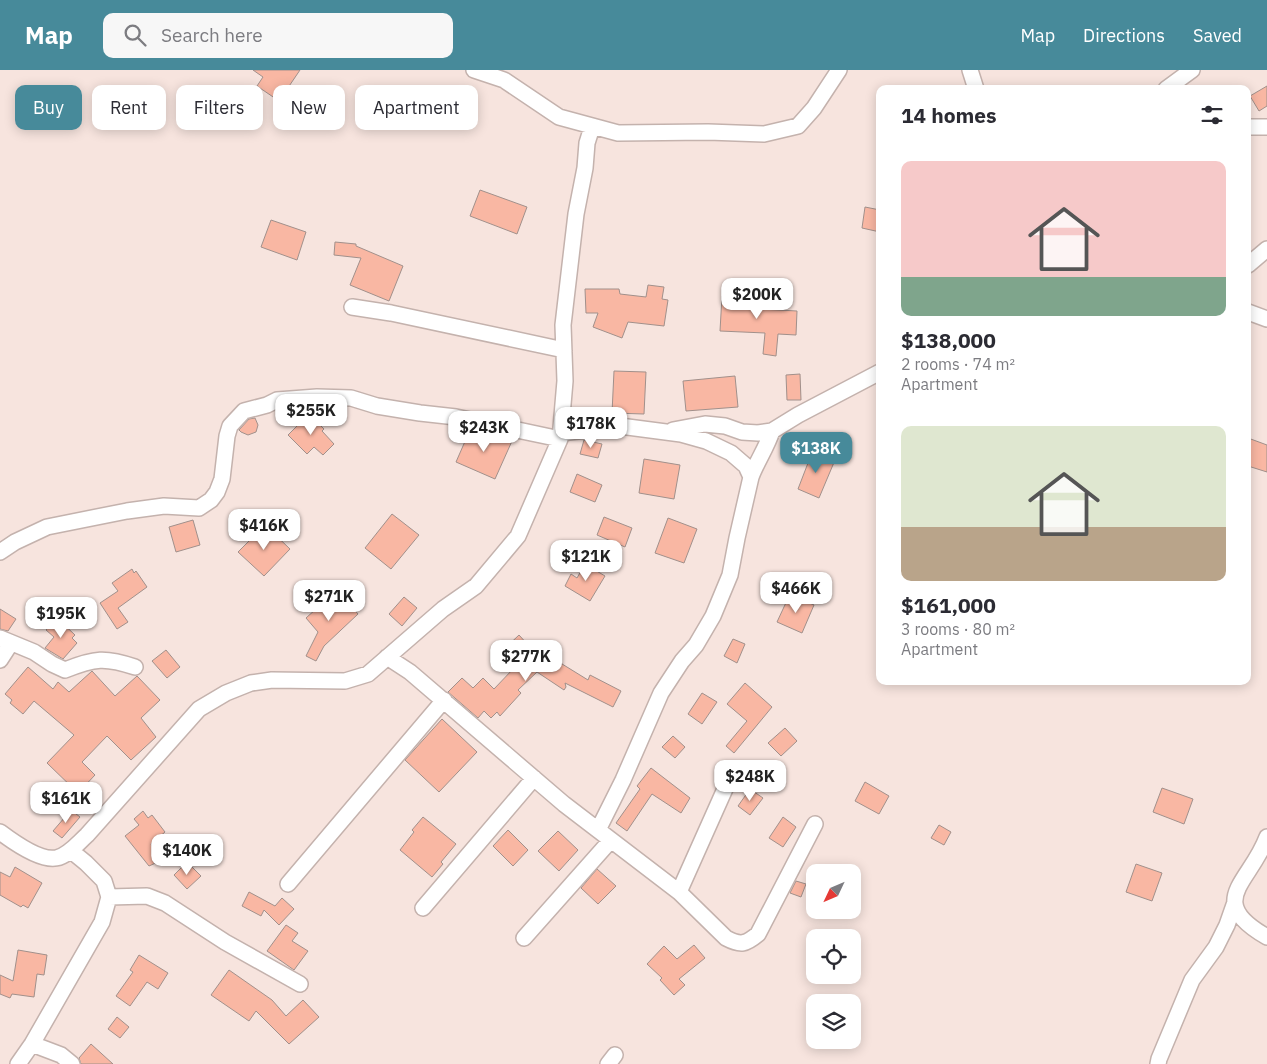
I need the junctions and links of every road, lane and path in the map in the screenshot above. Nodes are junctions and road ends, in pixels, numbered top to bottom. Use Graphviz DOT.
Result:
graph roads {
  1 [pos="474,70"];
  2 [pos="839,70"];
  3 [pos="970,70"];
  4 [pos="1192,70"];
  5 [pos="975,85"];
  6 [pos="1171,85"];
  7 [pos="1251,126"];
  8 [pos="592,127"];
  9 [pos="1267,127"];
  10 [pos="1267,249"];
  11 [pos="1251,262"];
  12 [pos="352,307"];
  13 [pos="1251,313"];
  14 [pos="1267,319"];
  15 [pos="564,350"];
  16 [pos="876,374"];
  17 [pos="772,431"];
  18 [pos="663,432"];
  19 [pos="560,436"];
  20 [pos="751,477"];
  21 [pos="0,552"];
  22 [pos="5,640"];
  23 [pos="387,657"];
  24 [pos="0,660"];
  25 [pos="135,667"];
  26 [pos="444,700"];
  27 [pos="733,771"];
  28 [pos="534,778"];
  29 [pos="814,824"];
  30 [pos="598,830"];
  31 [pos="0,832"];
  32 [pos="1267,837"];
  33 [pos="611,840"];
  34 [pos="68,852"];
  35 [pos="288,884"];
  36 [pos="679,892"];
  37 [pos="109,897"];
  38 [pos="1234,905"];
  39 [pos="424,908"];
  40 [pos="1267,937"];
  41 [pos="524,938"];
  42 [pos="300,984"];
  43 [pos="32,1044"];
  44 [pos="18,1064"];
  45 [pos="72,1064"];
  46 [pos="1158,1064"];
  1 -- 8 [label="street"];
  2 -- 8 [label="street"];
  3 -- 5 [label="street"];
  4 -- 6 [label="street"];
  7 -- 9 [label="street"];
  8 -- 15 [label="street"];
  10 -- 11 [label="street"];
  12 -- 15 [label="street"];
  13 -- 14 [label="street"];
  15 -- 19 [label="street"];
  16 -- 17 [label="street"];
  17 -- 18 [label="street"];
  17 -- 20 [label="street"];
  18 -- 19 [label="street"];
  18 -- 20 [label="street"];
  19 -- 21 [label="street"];
  19 -- 23 [label="street"];
  20 -- 30 [label="street"];
  22 -- 24 [label="street"];
  22 -- 25 [label="street"];
  23 -- 26 [label="street"];
  23 -- 34 [label="street"];
  26 -- 28 [label="street"];
  26 -- 35 [label="street"];
  27 -- 36 [label="street"];
  28 -- 30 [label="street"];
  28 -- 39 [label="street"];
  29 -- 36 [label="street"];
  30 -- 33 [label="street"];
  31 -- 34 [label="street"];
  32 -- 38 [label="street"];
  33 -- 36 [label="street"];
  33 -- 41 [label="street"];
  34 -- 37 [label="street"];
  37 -- 42 [label="street"];
  37 -- 43 [label="street"];
  38 -- 40 [label="street"];
  38 -- 46 [label="street"];
  43 -- 44 [label="street"];
  43 -- 45 [label="street"];
}
